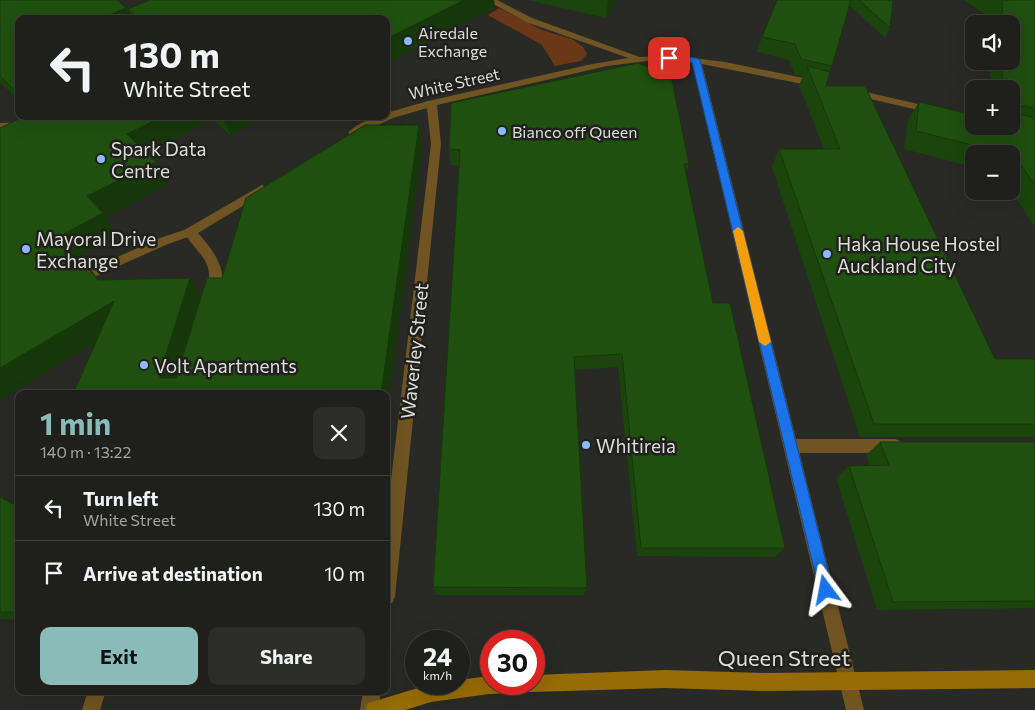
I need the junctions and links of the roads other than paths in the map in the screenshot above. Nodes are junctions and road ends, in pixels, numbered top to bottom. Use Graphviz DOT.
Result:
graph roads {
  1 [pos="490,0"];
  2 [pos="640,59"];
  3 [pos="696,60"];
  4 [pos="432,104"];
  5 [pos="942,113"];
  6 [pos="390,116"];
  7 [pos="38,120"];
  8 [pos="379,120"];
  9 [pos="1,126"];
  10 [pos="344,139"];
  11 [pos="275,182"];
  12 [pos="190,232"];
  13 [pos="90,274"];
  14 [pos="209,308"];
  15 [pos="790,446"];
  16 [pos="906,446"];
  17 [pos="390,561"];
  18 [pos="1035,679"];
  19 [pos="848,681"];
  20 [pos="545,684"];
  21 [pos="480,686"];
  22 [pos="96,695"];
  23 [pos="371,695"];
  24 [pos="91,710"];
  25 [pos="369,710"];
  26 [pos="375,710"];
  27 [pos="855,710"];
  1 -- 2 [label="street"];
  2 -- 3 [label="street, White Street"];
  2 -- 4 [label="street, White Street"];
  3 -- 5 [label="street, White Street"];
  3 -- 15 [label="street"];
  4 -- 6 [label="street, White Street"];
  4 -- 17 [label="street, Waverley Street"];
  7 -- 9 [label="street"];
  8 -- 10 [label="street, White Street"];
  11 -- 12 [label="street"];
  12 -- 13 [label="street"];
  12 -- 14 [label="street"];
  15 -- 16 [label="street"];
  15 -- 19 [label="street"];
  18 -- 19 [label="main road, Queen Street"];
  19 -- 20 [label="main road, Queen Street"];
  19 -- 27 [label="street"];
  21 -- 26 [label="main road, Queen Street"];
  22 -- 24 [label="street"];
  23 -- 25 [label="street"];
}
